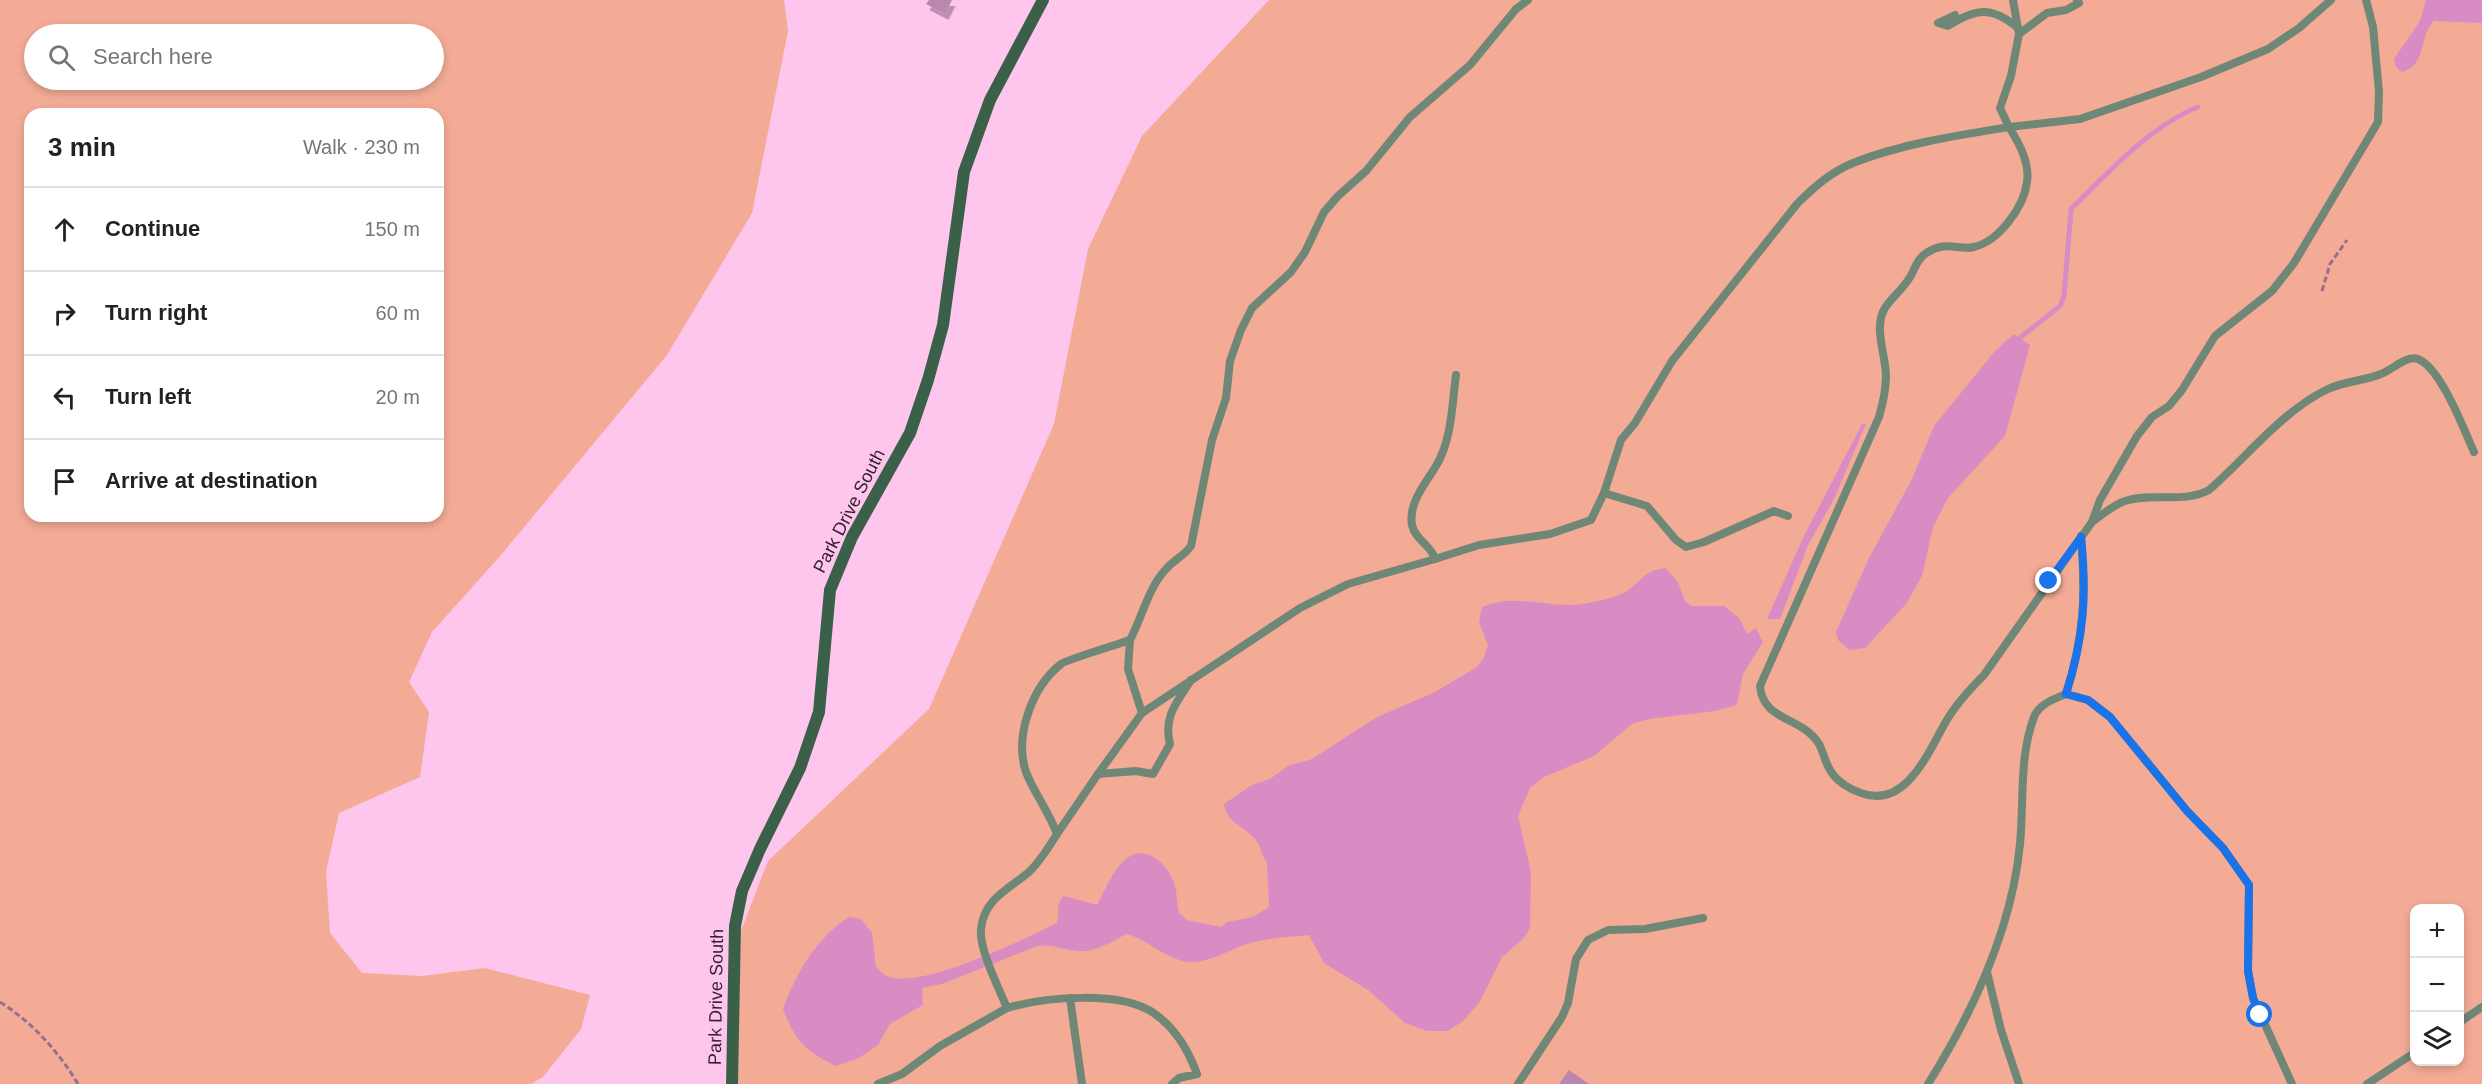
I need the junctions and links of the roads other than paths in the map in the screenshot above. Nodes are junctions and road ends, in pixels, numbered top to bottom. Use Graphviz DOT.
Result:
graph roads {
  1 [pos="1043,0"];
  2 [pos="1528,0"];
  3 [pos="2013,0"];
  4 [pos="2070,0"];
  5 [pos="2077,0"];
  6 [pos="2331,0"];
  7 [pos="2366,0"];
  8 [pos="2066,10"];
  9 [pos="1954,15"];
  10 [pos="2018,31"];
  11 [pos="2009,127"];
  12 [pos="1456,375"];
  13 [pos="2474,453"];
  14 [pos="1604,493"];
  15 [pos="1788,516"];
  16 [pos="2092,522"];
  17 [pos="2081,537"];
  18 [pos="1435,559"];
  19 [pos="1130,640"];
  20 [pos="1193,677"];
  21 [pos="2066,694"];
  22 [pos="1142,713"];
  23 [pos="1098,774"];
  24 [pos="1057,834"];
  25 [pos="1703,918"];
  26 [pos="1987,972"];
  27 [pos="1070,998"];
  28 [pos="2482,1007"];
  29 [pos="1007,1008"];
  30 [pos="2464,1019"];
  31 [pos="2410,1056"];
  32 [pos="902,1074"];
  33 [pos="1197,1074"];
  34 [pos="732,1084"];
  35 [pos="878,1084"];
  36 [pos="899,1084"];
  37 [pos="1082,1084"];
  38 [pos="1172,1084"];
  39 [pos="1198,1084"];
  40 [pos="1518,1084"];
  41 [pos="1928,1084"];
  42 [pos="2019,1084"];
  43 [pos="2292,1084"];
  44 [pos="2367,1084"];
  1 -- 34 [label="street, Park Drive South"];
  2 -- 19 [label="lane"];
  3 -- 10 [label="lane"];
  4 -- 8 [label="lane"];
  5 -- 8 [label="lane"];
  6 -- 11 [label="lane"];
  7 -- 16 [label="lane"];
  8 -- 10 [label="lane"];
  9 -- 10 [label="lane"];
  10 -- 11 [label="lane"];
  11 -- 14 [label="lane"];
  11 -- 17 [label="lane"];
  12 -- 18 [label="lane"];
  13 -- 16 [label="lane"];
  14 -- 15 [label="lane"];
  14 -- 18 [label="lane"];
  16 -- 17 [label="lane"];
  17 -- 21 [label="lane"];
  18 -- 20 [label="lane"];
  19 -- 22 [label="lane"];
  19 -- 24 [label="lane"];
  20 -- 22 [label="lane"];
  20 -- 23 [label="lane"];
  21 -- 26 [label="lane"];
  21 -- 43 [label="lane"];
  22 -- 23 [label="lane"];
  23 -- 24 [label="lane"];
  24 -- 29 [label="lane"];
  25 -- 40 [label="lane"];
  26 -- 41 [label="lane"];
  26 -- 42 [label="lane"];
  27 -- 29 [label="lane"];
  27 -- 33 [label="lane"];
  27 -- 37 [label="lane"];
  28 -- 30 [label="lane"];
  29 -- 32 [label="lane"];
  31 -- 44 [label="lane"];
  32 -- 35 [label="lane"];
  32 -- 36 [label="lane"];
  33 -- 38 [label="lane"];
  33 -- 39 [label="lane"];
}
